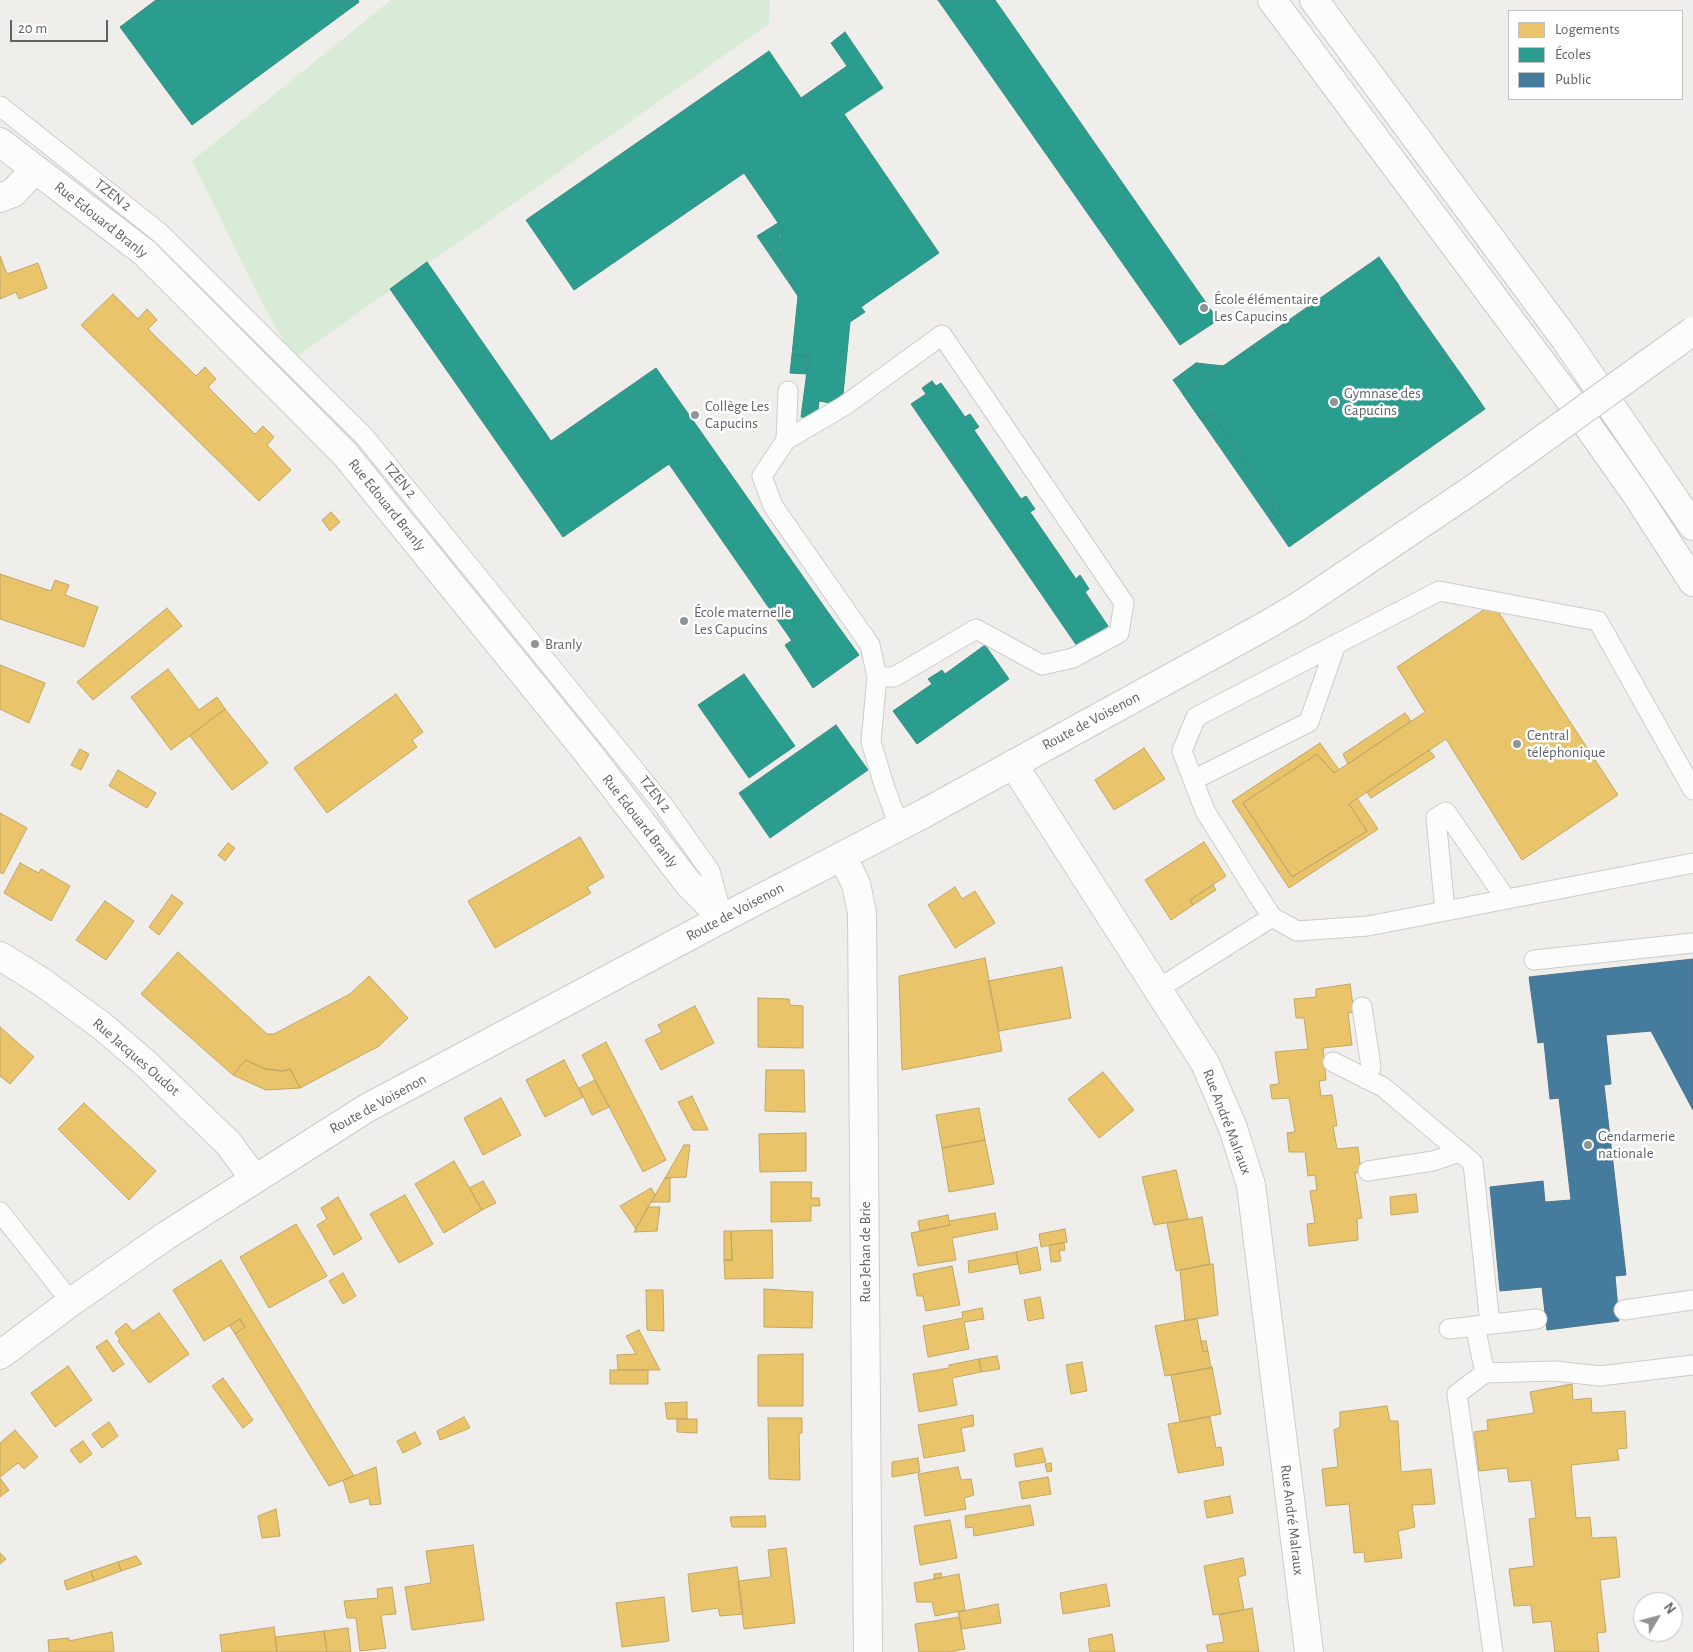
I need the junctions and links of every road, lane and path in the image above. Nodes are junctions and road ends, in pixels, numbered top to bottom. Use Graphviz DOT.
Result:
graph roads {
  1 [pos="1272,0"];
  2 [pos="1314,0"];
  3 [pos="0,106"];
  4 [pos="0,142"];
  5 [pos="35,169"];
  6 [pos="0,198"];
  7 [pos="1693,331"];
  8 [pos="788,391"];
  9 [pos="786,440"];
  10 [pos="1693,526"];
  11 [pos="1693,582"];
  12 [pos="1336,644"];
  13 [pos="877,677"];
  14 [pos="1013,764"];
  15 [pos="1193,780"];
  16 [pos="1693,790"];
  17 [pos="899,826"];
  18 [pos="842,856"];
  19 [pos="1693,863"];
  20 [pos="1506,899"];
  21 [pos="1445,911"];
  22 [pos="1272,917"];
  23 [pos="723,918"];
  24 [pos="1693,943"];
  25 [pos="0,956"];
  26 [pos="1534,960"];
  27 [pos="1158,989"];
  28 [pos="1362,1007"];
  29 [pos="1334,1062"];
  30 [pos="1366,1079"];
  31 [pos="1459,1152"];
  32 [pos="1368,1171"];
  33 [pos="254,1178"];
  34 [pos="0,1212"];
  35 [pos="0,1238"];
  36 [pos="23,1242"];
  37 [pos="1693,1300"];
  38 [pos="71,1302"];
  39 [pos="1624,1310"];
  40 [pos="1537,1319"];
  41 [pos="1482,1325"];
  42 [pos="1449,1329"];
  43 [pos="0,1355"];
  44 [pos="1693,1364"];
  45 [pos="1485,1373"];
  46 [pos="868,1652"];
  47 [pos="1309,1652"];
  48 [pos="1493,1652"];
  1 -- 11 [label="street"];
  2 -- 10 [label="street"];
  3 -- 23 [label="lane, TZEN 2"];
  4 -- 5 [label="street, Rue Edouard Branly"];
  5 -- 6 [label="street"];
  5 -- 23 [label="street, Rue Edouard Branly"];
  7 -- 14 [label="street, Route de Voisenon, bridge"];
  8 -- 9 [label="lane"];
  9 -- 13 [label="lane"];
  9 -- 13 [label="lane"];
  12 -- 15 [label="lane"];
  12 -- 15 [label="lane"];
  12 -- 16 [label="lane"];
  13 -- 17 [label="lane"];
  14 -- 17 [label="street, Route de Voisenon"];
  14 -- 27 [label="street, Rue André Malraux"];
  15 -- 22 [label="lane"];
  17 -- 18 [label="street, Route de Voisenon"];
  18 -- 23 [label="street, Route de Voisenon"];
  18 -- 46 [label="street, Rue Jehan de Brie"];
  19 -- 20 [label="lane"];
  20 -- 21 [label="lane"];
  20 -- 21 [label="lane"];
  21 -- 22 [label="lane"];
  22 -- 27 [label="lane"];
  23 -- 33 [label="street, Route de Voisenon"];
  24 -- 26 [label="lane"];
  25 -- 33 [label="street, Rue Jacques Oudot"];
  27 -- 47 [label="street, Rue André Malraux"];
  28 -- 30 [label="lane"];
  29 -- 30 [label="lane"];
  30 -- 31 [label="lane"];
  31 -- 32 [label="lane"];
  31 -- 41 [label="lane"];
  33 -- 38 [label="street, Route de Voisenon"];
  34 -- 36 [label="lane"];
  35 -- 36 [label="lane"];
  36 -- 38 [label="lane"];
  37 -- 39 [label="lane"];
  38 -- 43 [label="street, Route de Voisenon"];
  40 -- 41 [label="lane"];
  41 -- 42 [label="lane"];
  41 -- 45 [label="lane"];
  44 -- 45 [label="lane"];
  45 -- 48 [label="lane"];
}
